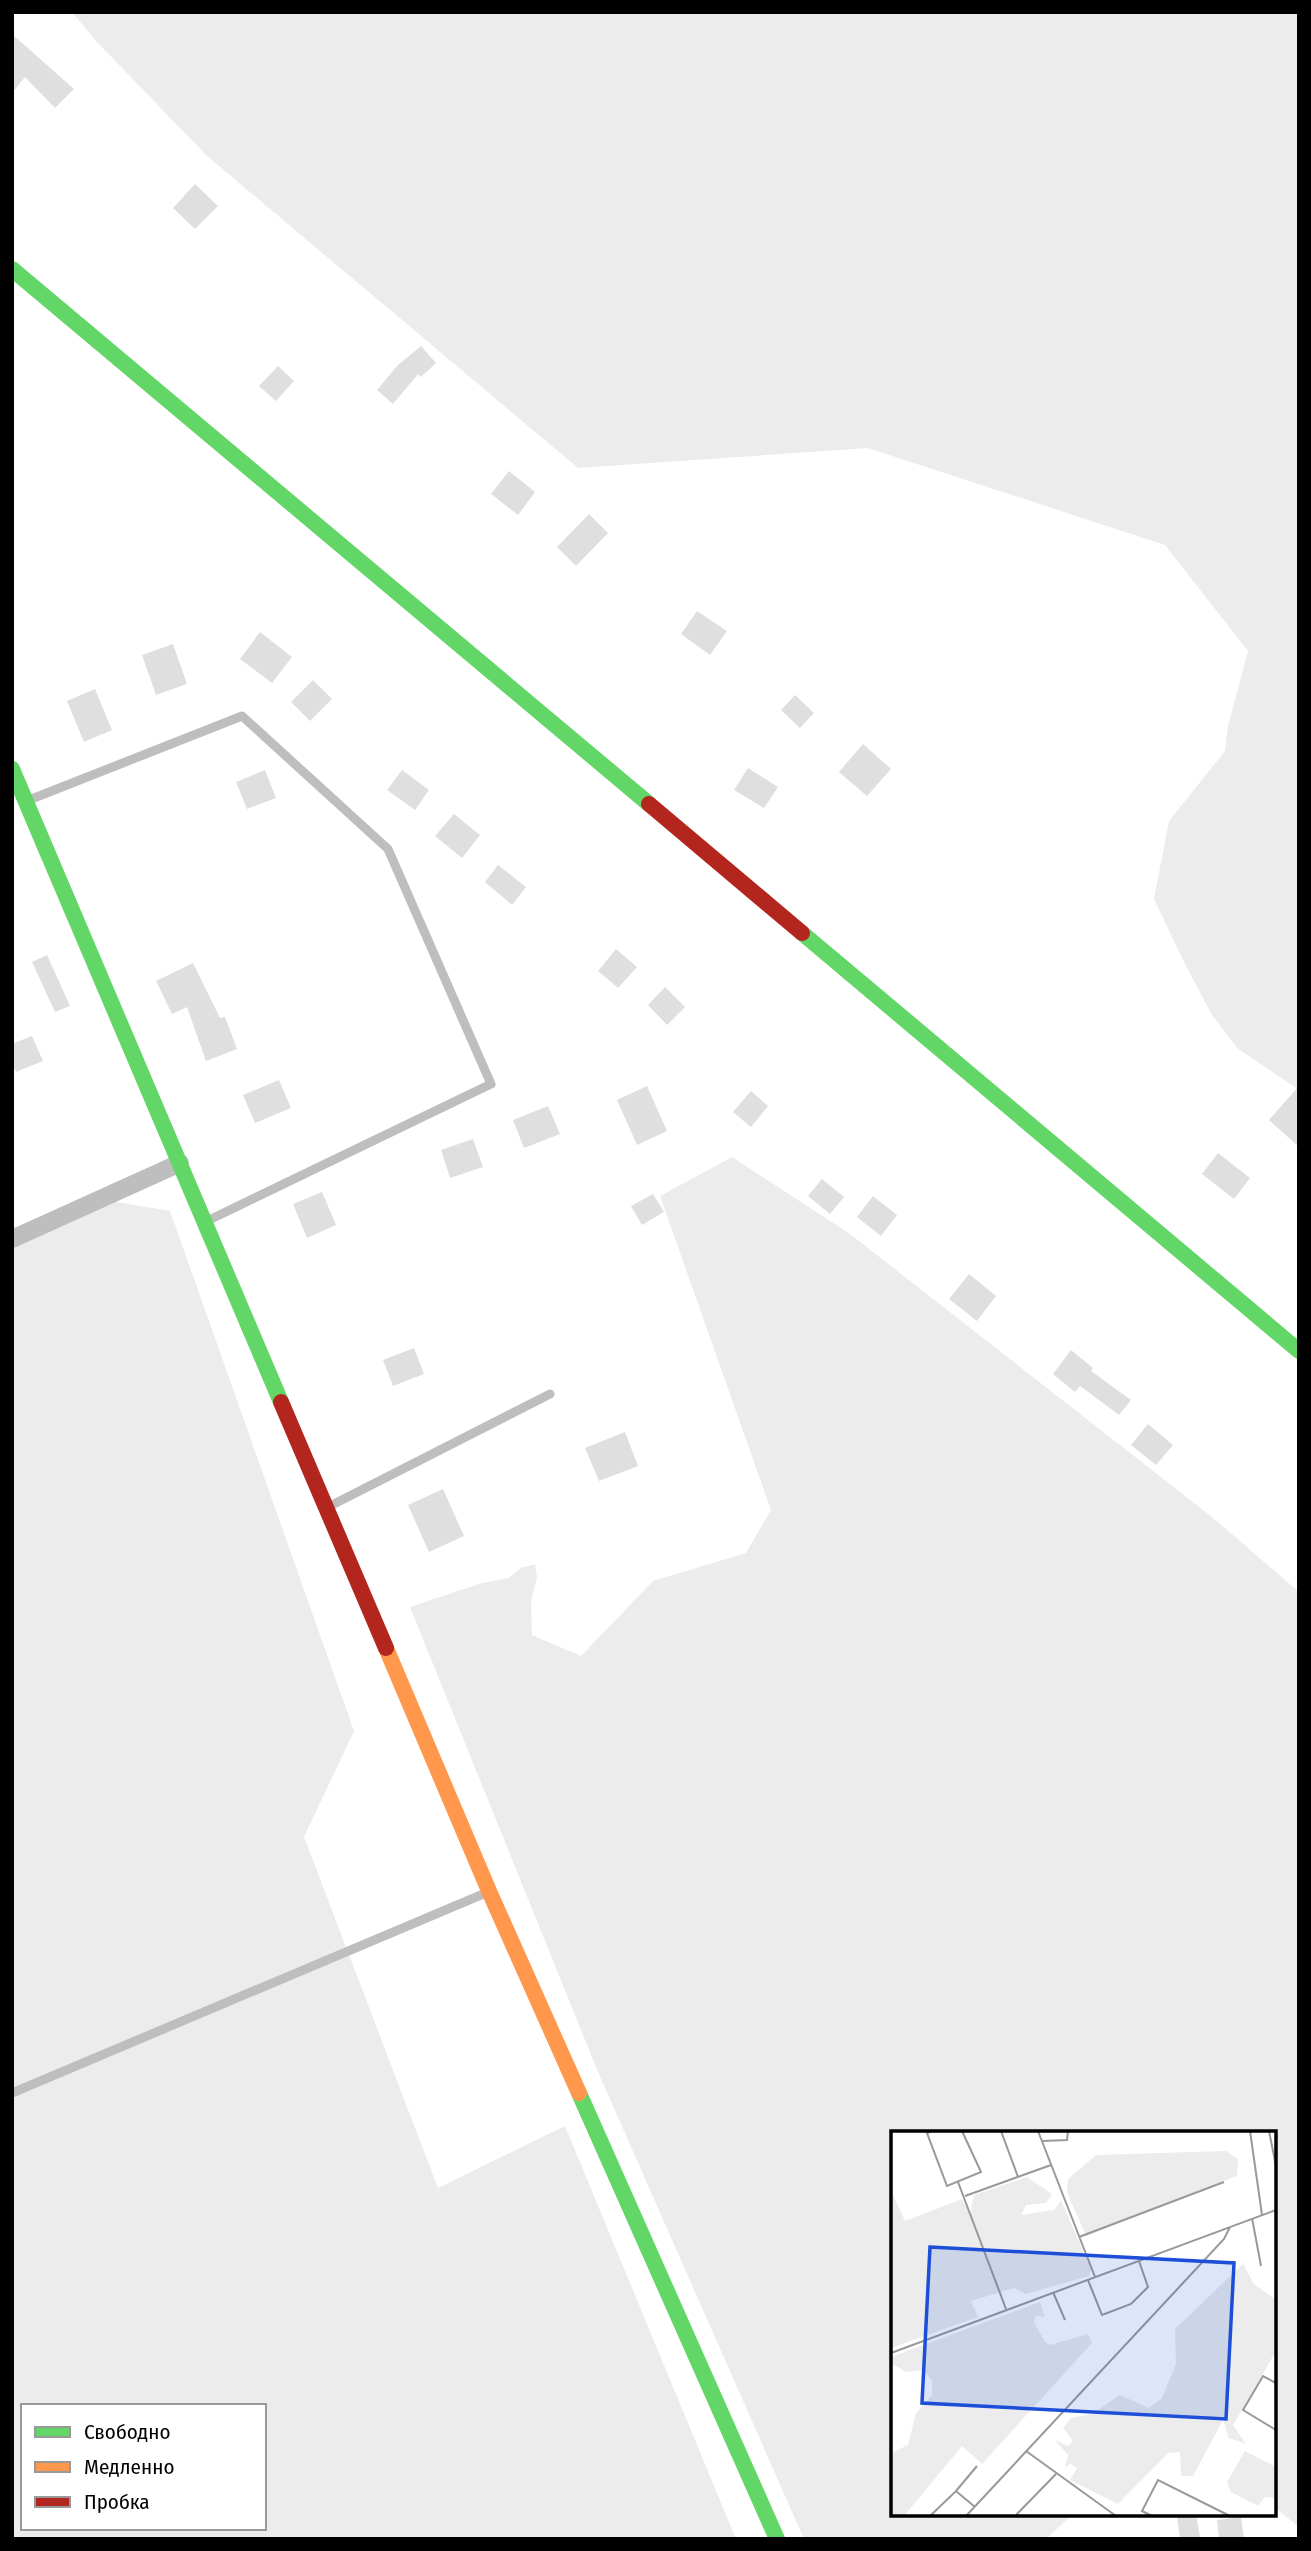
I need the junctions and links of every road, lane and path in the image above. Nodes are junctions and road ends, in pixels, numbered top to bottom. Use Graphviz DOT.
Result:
graph roads {
  1 [pos="12,269"];
  2 [pos="12,769"];
  3 [pos="26,801"];
  4 [pos="180,1163"];
  5 [pos="205,1222"];
  6 [pos="12,1239"];
  7 [pos="1299,1351"];
  8 [pos="550,1394"];
  9 [pos="326,1509"];
  10 [pos="489,1891"];
  11 [pos="12,2093"];
  12 [pos="777,2539"];
  1 -- 7 [label="street"];
  2 -- 3 [label="street"];
  3 -- 4 [label="street"];
  3 -- 5 [label="lane"];
  4 -- 5 [label="street"];
  4 -- 6 [label="street"];
  5 -- 9 [label="street"];
  8 -- 9 [label="lane"];
  9 -- 10 [label="street"];
  10 -- 11 [label="lane"];
  10 -- 12 [label="street"];
}
